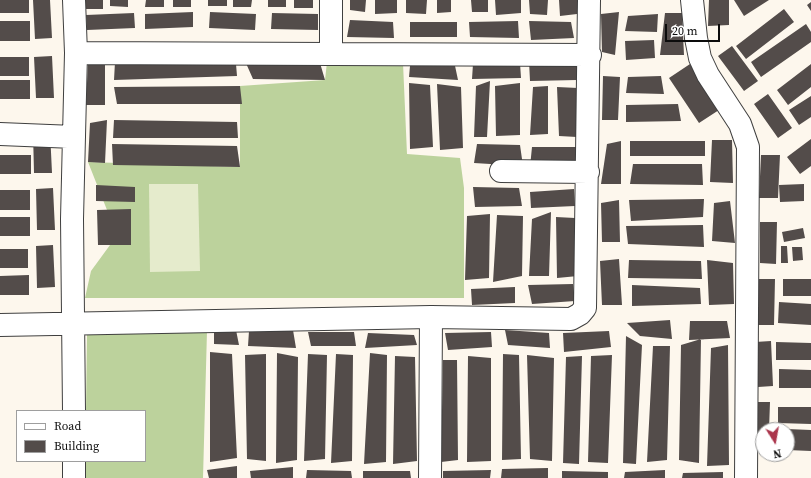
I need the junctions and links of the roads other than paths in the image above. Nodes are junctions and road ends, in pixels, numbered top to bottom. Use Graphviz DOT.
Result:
graph roads {
  1 [pos="74,0"];
  2 [pos="331,0"];
  3 [pos="589,0"];
  4 [pos="692,0"];
  5 [pos="76,53"];
  6 [pos="331,54"];
  7 [pos="590,55"];
  8 [pos="0,134"];
  9 [pos="74,137"];
  10 [pos="501,171"];
  11 [pos="588,172"];
  12 [pos="431,317"];
  13 [pos="74,324"];
  14 [pos="0,325"];
  15 [pos="74,410"];
  16 [pos="74,462"];
  17 [pos="74,478"];
  18 [pos="430,478"];
  19 [pos="746,478"];
  1 -- 5 [label="street"];
  2 -- 6 [label="street"];
  3 -- 7 [label="street"];
  4 -- 19 [label="street"];
  5 -- 6 [label="street"];
  5 -- 9 [label="street"];
  6 -- 7 [label="street"];
  7 -- 11 [label="street"];
  8 -- 9 [label="street"];
  9 -- 13 [label="street"];
  10 -- 11 [label="street"];
  11 -- 12 [label="street"];
  12 -- 13 [label="street"];
  12 -- 18 [label="street"];
  13 -- 14 [label="street"];
  13 -- 15 [label="street"];
  16 -- 17 [label="street"];
}
